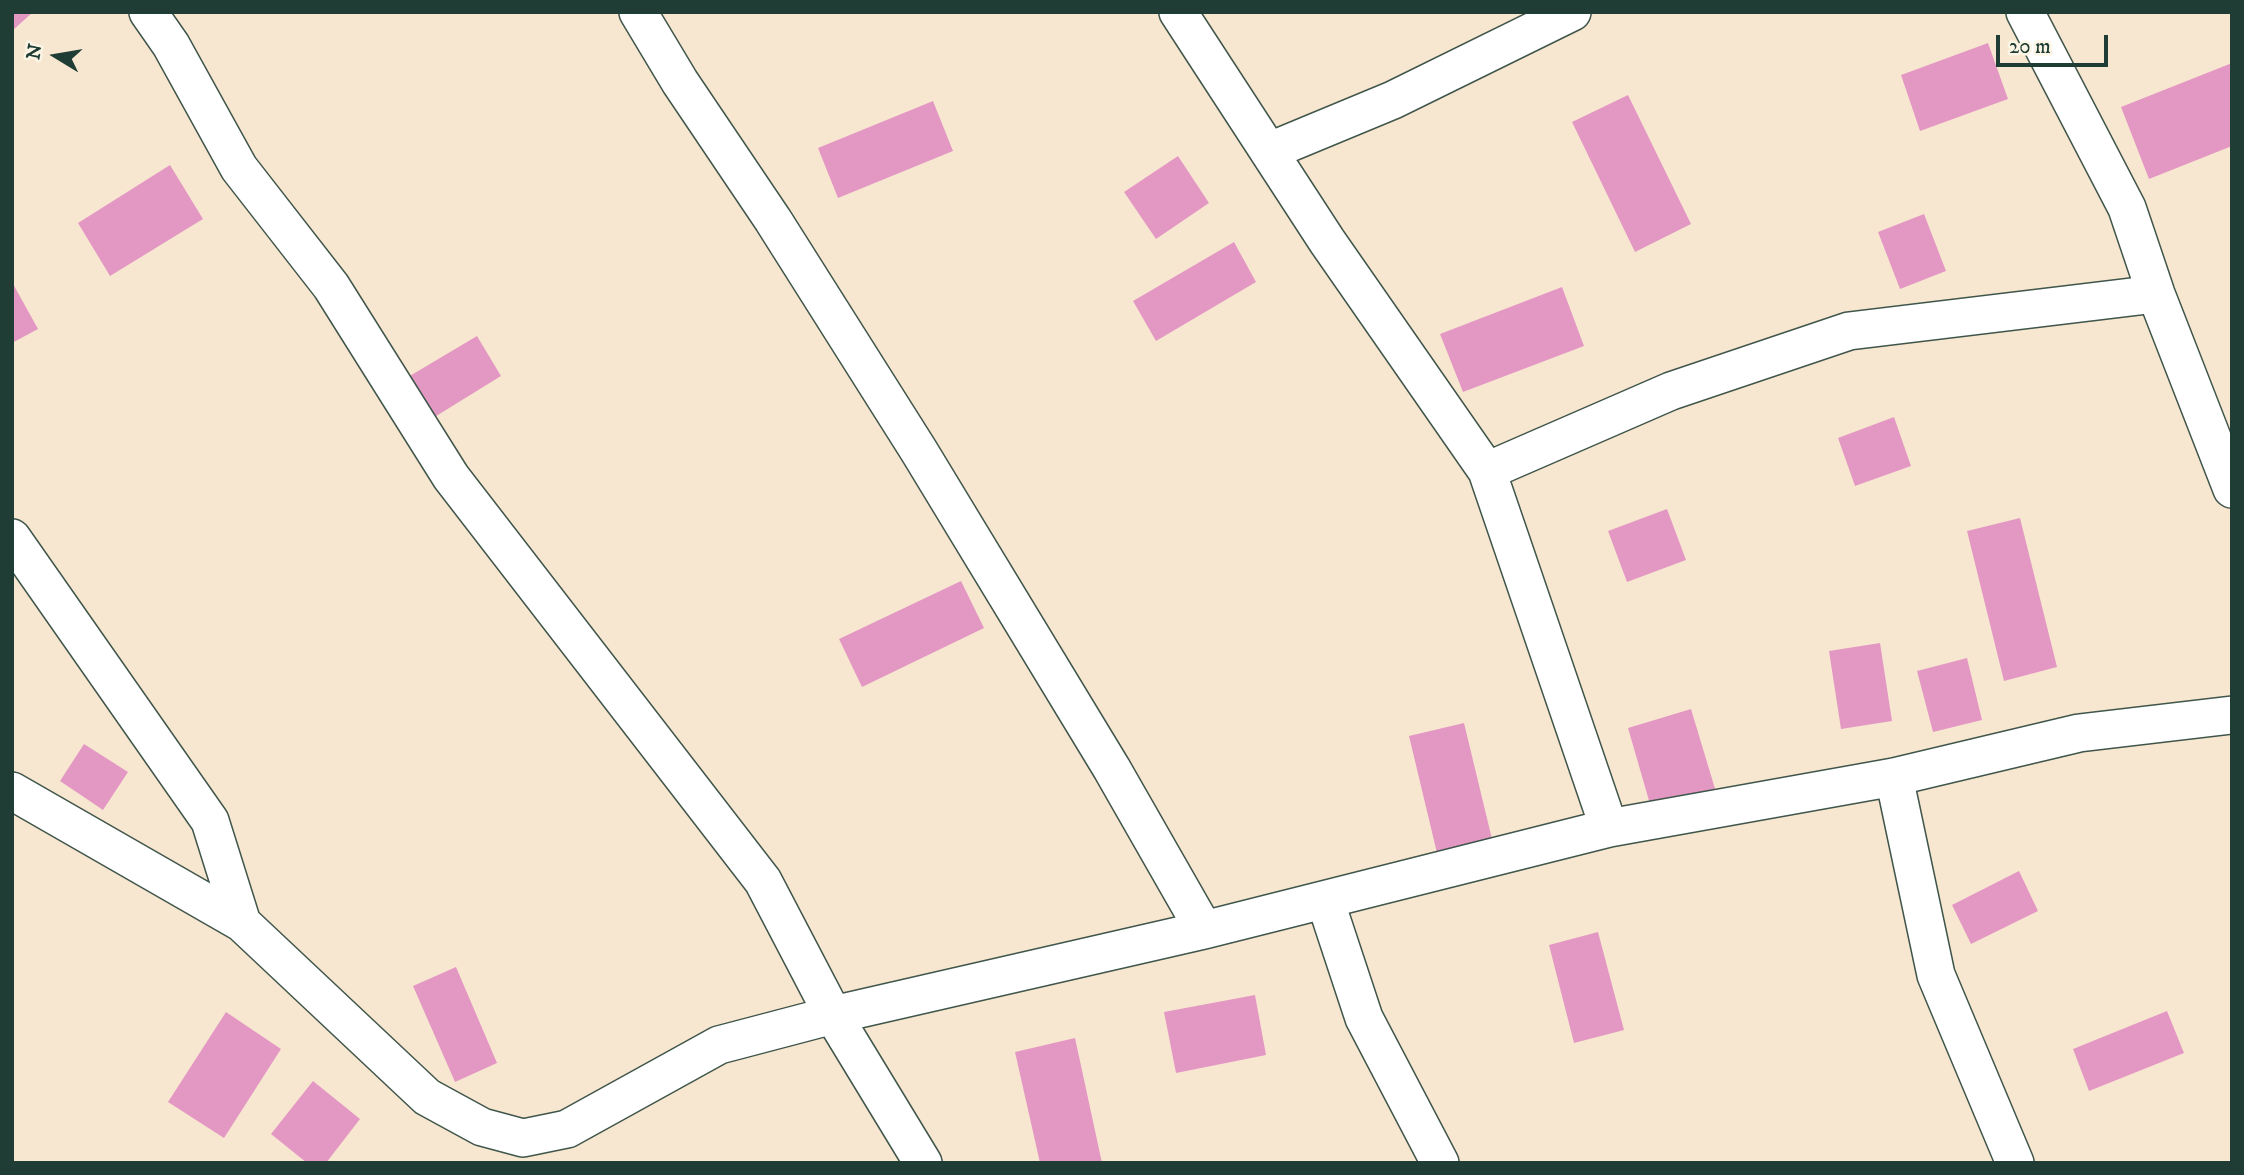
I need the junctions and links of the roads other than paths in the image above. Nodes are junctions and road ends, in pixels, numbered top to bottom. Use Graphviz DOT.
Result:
graph roads {
  1 [pos="148,12"];
  2 [pos="638,12"];
  3 [pos="1178,12"];
  4 [pos="1572,12"];
  5 [pos="2025,12"];
  6 [pos="1270,151"];
  7 [pos="2156,294"];
  8 [pos="1487,471"];
  9 [pos="2232,488"];
  10 [pos="12,538"];
  11 [pos="2232,715"];
  12 [pos="1894,777"];
  13 [pos="12,791"];
  14 [pos="1609,828"];
  15 [pos="1325,900"];
  16 [pos="242,923"];
  17 [pos="1204,930"];
  18 [pos="833,1015"];
  19 [pos="515,1150"];
  20 [pos="923,1163"];
  21 [pos="1440,1163"];
  22 [pos="2015,1163"];
  1 -- 18 [label="street"];
  2 -- 17 [label="street"];
  3 -- 6 [label="street"];
  4 -- 6 [label="street"];
  5 -- 7 [label="street"];
  6 -- 8 [label="street"];
  7 -- 8 [label="street"];
  7 -- 9 [label="street"];
  8 -- 14 [label="street"];
  10 -- 16 [label="street"];
  11 -- 12 [label="street"];
  12 -- 14 [label="street"];
  12 -- 22 [label="street"];
  13 -- 16 [label="street"];
  14 -- 15 [label="street"];
  15 -- 17 [label="street"];
  15 -- 21 [label="street"];
  16 -- 19 [label="street"];
  17 -- 18 [label="street"];
  18 -- 19 [label="street"];
  18 -- 20 [label="street"];
}
